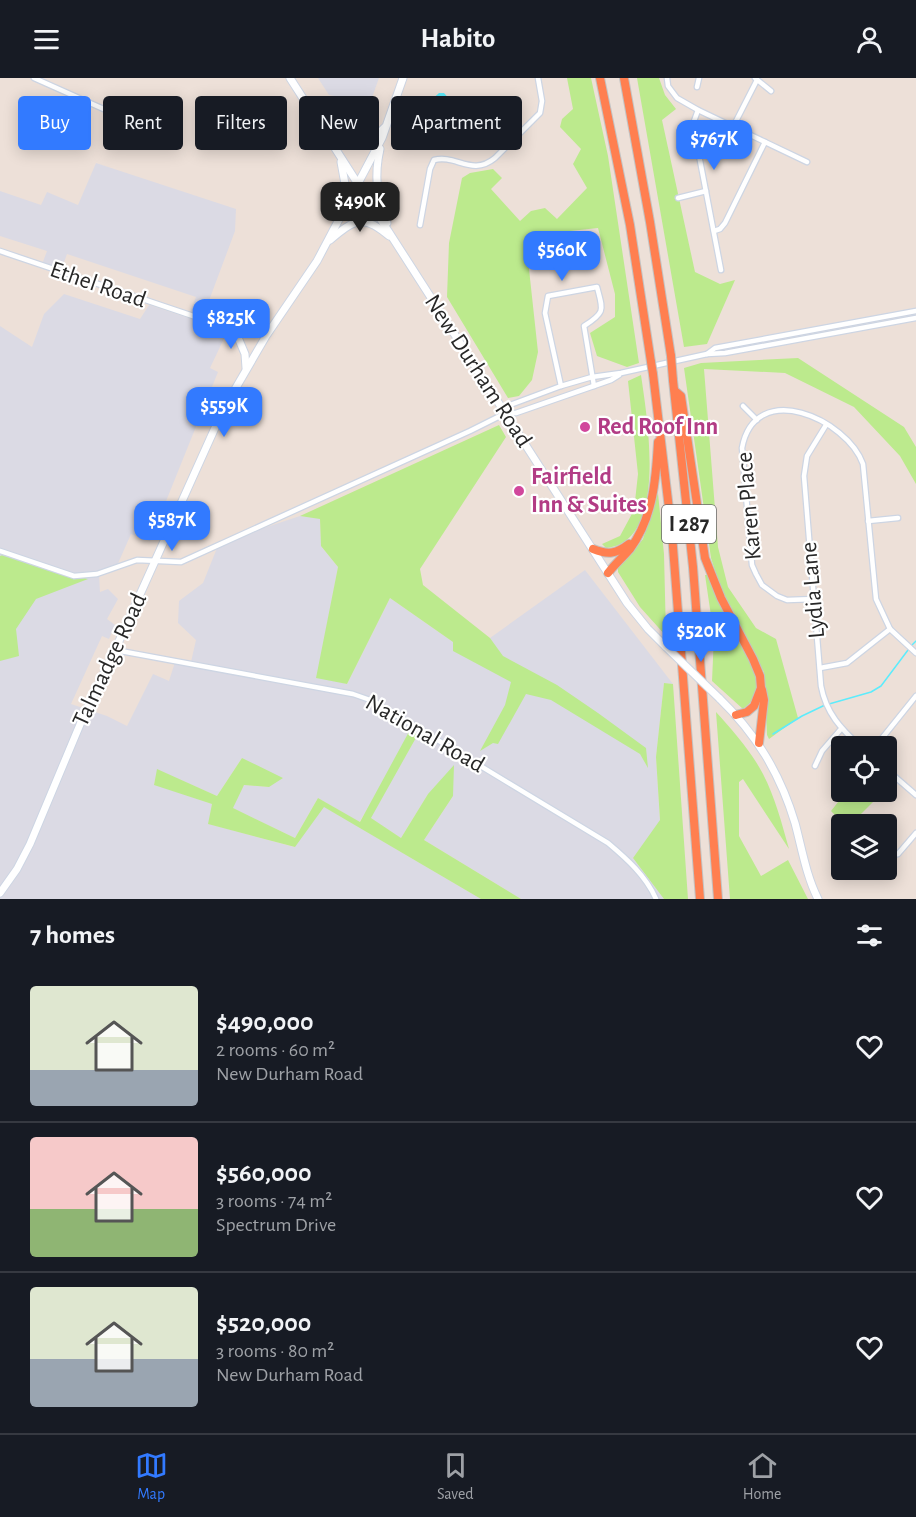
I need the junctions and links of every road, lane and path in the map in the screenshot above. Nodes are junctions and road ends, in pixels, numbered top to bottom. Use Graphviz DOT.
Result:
graph roads {
  1 [pos="34,78"];
  2 [pos="290,78"];
  3 [pos="403,78"];
  4 [pos="537,78"];
  5 [pos="600,78"];
  6 [pos="624,78"];
  7 [pos="667,78"];
  8 [pos="699,78"];
  9 [pos="756,79"];
  10 [pos="697,87"];
  11 [pos="771,92"];
  12 [pos="301,96"];
  13 [pos="103,109"];
  14 [pos="698,110"];
  15 [pos="387,124"];
  16 [pos="733,127"];
  17 [pos="379,132"];
  18 [pos="382,138"];
  19 [pos="765,142"];
  20 [pos="336,150"];
  21 [pos="340,156"];
  22 [pos="807,162"];
  23 [pos="358,185"];
  24 [pos="706,191"];
  25 [pos="678,198"];
  26 [pos="341,216"];
  27 [pos="420,225"];
  28 [pos="714,231"];
  29 [pos="395,242"];
  30 [pos="326,244"];
  31 [pos="0,251"];
  32 [pos="721,270"];
  33 [pos="916,311"];
  34 [pos="916,318"];
  35 [pos="234,328"];
  36 [pos="266,336"];
  37 [pos="706,354"];
  38 [pos="246,368"];
  39 [pos="621,374"];
  40 [pos="592,377"];
  41 [pos="561,386"];
  42 [pos="594,386"];
  43 [pos="675,391"];
  44 [pos="743,406"];
  45 [pos="506,413"];
  46 [pos="757,420"];
  47 [pos="660,421"];
  48 [pos="826,425"];
  49 [pos="898,518"];
  50 [pos="868,521"];
  51 [pos="636,539"];
  52 [pos="593,549"];
  53 [pos="0,550"];
  54 [pos="155,560"];
  55 [pos="608,573"];
  56 [pos="814,599"];
  57 [pos="890,629"];
  58 [pos="115,650"];
  59 [pos="916,653"];
  60 [pos="820,668"];
  61 [pos="761,688"];
  62 [pos="916,696"];
  63 [pos="736,715"];
  64 [pos="841,729"];
  65 [pos="849,736"];
  66 [pos="884,736"];
  67 [pos="759,743"];
  68 [pos="815,766"];
  69 [pos="897,779"];
  70 [pos="916,795"];
  71 [pos="916,833"];
  72 [pos="897,854"];
  73 [pos="0,893"];
  74 [pos="656,899"];
  75 [pos="700,899"];
  76 [pos="718,899"];
  77 [pos="818,899"];
  1 -- 13 [label="street"];
  2 -- 12 [label="street, New Durham Road"];
  3 -- 15 [label="street, Talmadge Road"];
  4 -- 27 [label="street"];
  5 -- 47 [label="highway, I 287, bridge"];
  6 -- 43 [label="highway, I 287, bridge"];
  7 -- 14 [label="street"];
  8 -- 10 [label="street"];
  9 -- 11 [label="street"];
  9 -- 16 [label="street"];
  14 -- 16 [label="street"];
  14 -- 24 [label="street"];
  15 -- 17 [label="street"];
  15 -- 18 [label="street, Talmadge Road"];
  16 -- 19 [label="street"];
  18 -- 23 [label="street, Talmadge Road"];
  18 -- 29 [label="street"];
  19 -- 22 [label="street"];
  19 -- 28 [label="street"];
  20 -- 21 [label="street, New Durham Road"];
  21 -- 23 [label="street, New Durham Road"];
  21 -- 26 [label="street"];
  23 -- 26 [label="street, Talmadge Road"];
  23 -- 29 [label="street, New Durham Road"];
  24 -- 25 [label="street"];
  24 -- 28 [label="street"];
  26 -- 30 [label="street, Talmadge Road"];
  28 -- 32 [label="street"];
  29 -- 30 [label="street"];
  29 -- 45 [label="street, New Durham Road"];
  30 -- 36 [label="street, Talmadge Road"];
  31 -- 35 [label="street, Ethel Road"];
  33 -- 37 [label="street"];
  34 -- 37 [label="street"];
  35 -- 36 [label="street, Ethel Road"];
  35 -- 38 [label="street"];
  36 -- 38 [label="street, Talmadge Road"];
  37 -- 39 [label="street"];
  38 -- 54 [label="street, Talmadge Road"];
  39 -- 40 [label="street"];
  39 -- 42 [label="street"];
  40 -- 41 [label="street"];
  40 -- 41 [label="street"];
  40 -- 42 [label="street"];
  41 -- 45 [label="street"];
  42 -- 45 [label="street"];
  43 -- 61 [label="highway"];
  43 -- 76 [label="highway, I 287"];
  44 -- 46 [label="street"];
  45 -- 52 [label="street, New Durham Road"];
  45 -- 54 [label="street"];
  46 -- 48 [label="street, Karen Place"];
  46 -- 56 [label="street, Karen Place"];
  47 -- 51 [label="highway"];
  47 -- 75 [label="highway, I 287"];
  48 -- 50 [label="street, Karen Place"];
  48 -- 56 [label="street, Lydia Lane"];
  49 -- 50 [label="street"];
  50 -- 57 [label="street, Karen Place"];
  51 -- 52 [label="highway"];
  51 -- 55 [label="highway"];
  52 -- 55 [label="street, New Durham Road"];
  53 -- 54 [label="street"];
  54 -- 58 [label="street, Talmadge Road"];
  55 -- 63 [label="street, New Durham Road, bridge"];
  56 -- 60 [label="street, Lydia Lane"];
  57 -- 59 [label="street, Karen Place"];
  57 -- 60 [label="street"];
  58 -- 73 [label="street, Talmadge Road"];
  58 -- 74 [label="street, National Road"];
  60 -- 64 [label="street, Lydia Lane"];
  61 -- 63 [label="highway"];
  61 -- 67 [label="highway"];
  62 -- 66 [label="street"];
  63 -- 67 [label="street, New Durham Road"];
  64 -- 65 [label="street, Lydia Lane"];
  64 -- 68 [label="street"];
  67 -- 77 [label="street, New Durham Road"];
  69 -- 70 [label="street"];
  71 -- 72 [label="street"];
}
